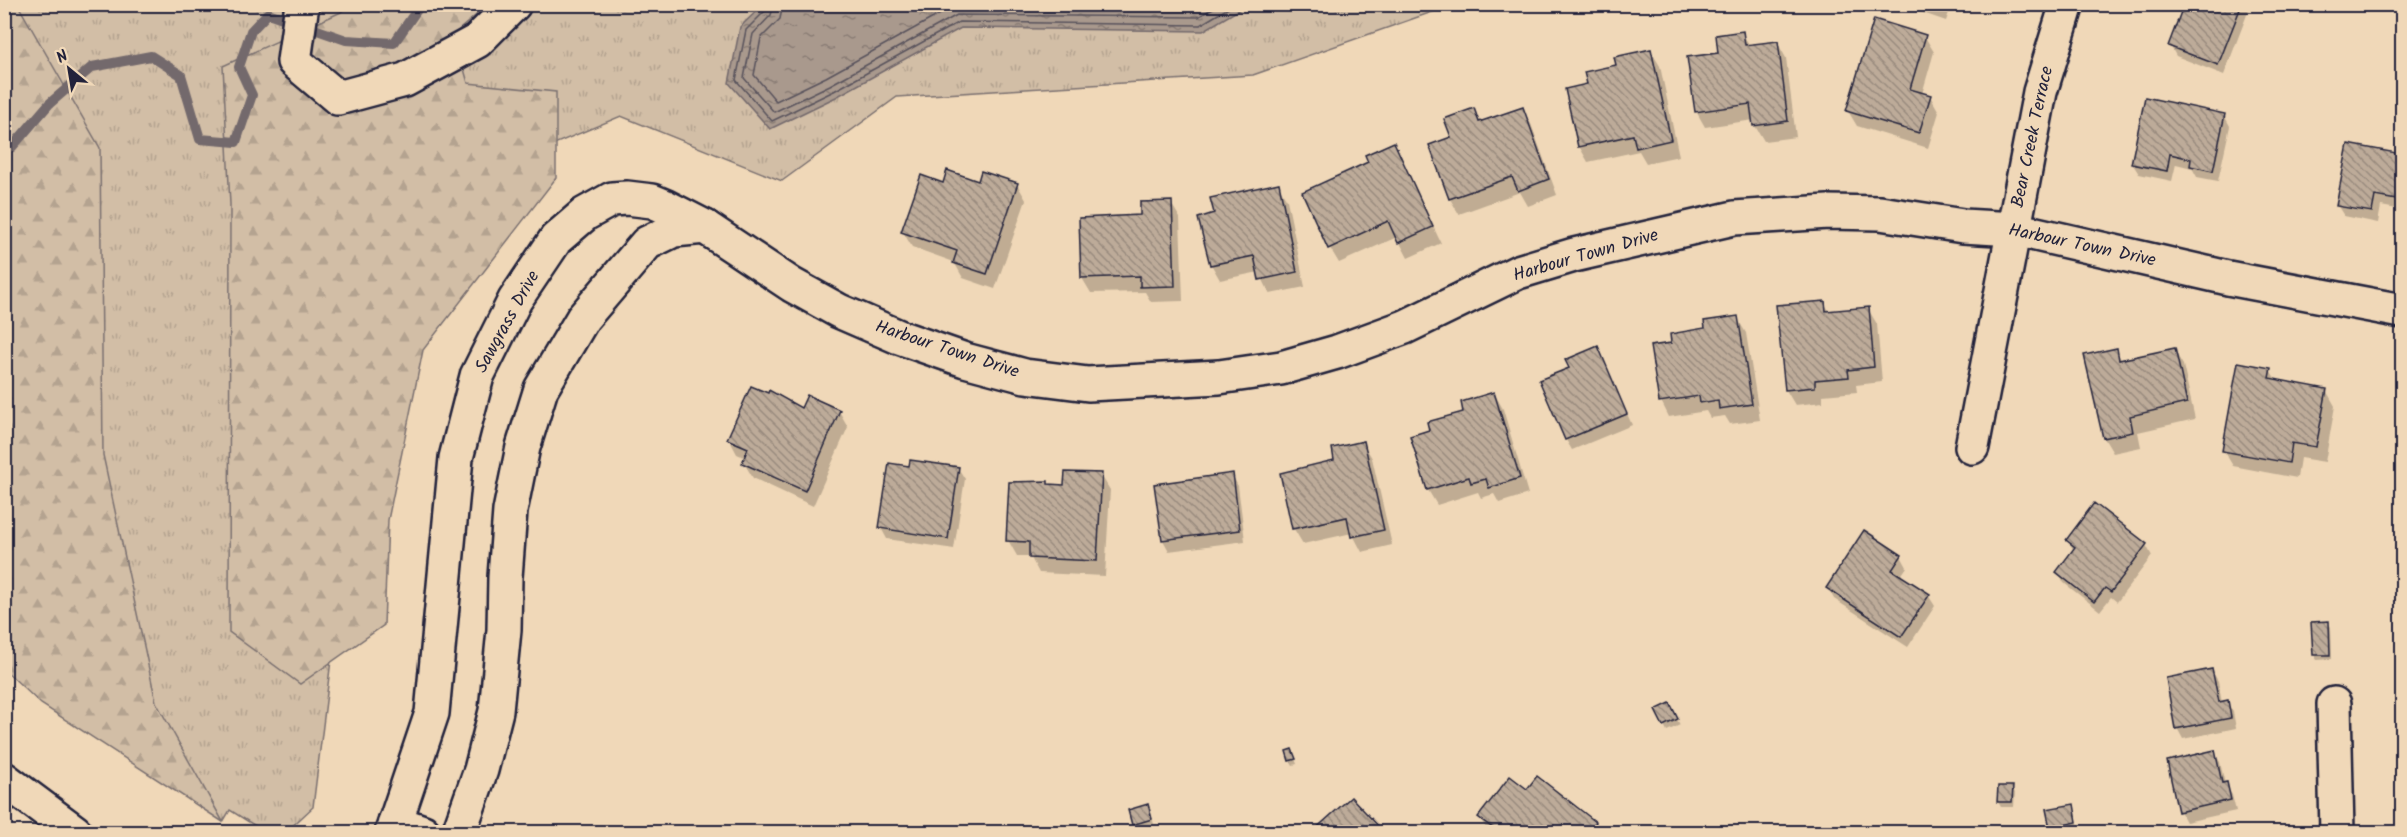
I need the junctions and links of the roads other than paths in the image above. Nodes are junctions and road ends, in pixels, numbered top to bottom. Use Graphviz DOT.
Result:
graph roads {
  1 [pos="302,4"];
  2 [pos="514,4"];
  3 [pos="2067,4"];
  4 [pos="705,227"];
  5 [pos="2014,229"];
  6 [pos="2403,311"];
  7 [pos="1972,447"];
  8 [pos="2334,704"];
  9 [pos="4,779"];
  10 [pos="403,829"];
  11 [pos="75,832"];
  12 [pos="459,832"];
  13 [pos="2337,832"];
  1 -- 2 [label="street"];
  3 -- 5 [label="street, Bear Creek Terrace"];
  4 -- 5 [label="street, Harbour Town Drive"];
  4 -- 10 [label="street, Sawgrass Drive"];
  4 -- 12 [label="street"];
  5 -- 6 [label="street, Harbour Town Drive"];
  5 -- 7 [label="street, Bear Creek Terrace"];
  8 -- 13 [label="street"];
  9 -- 11 [label="street"];
}
